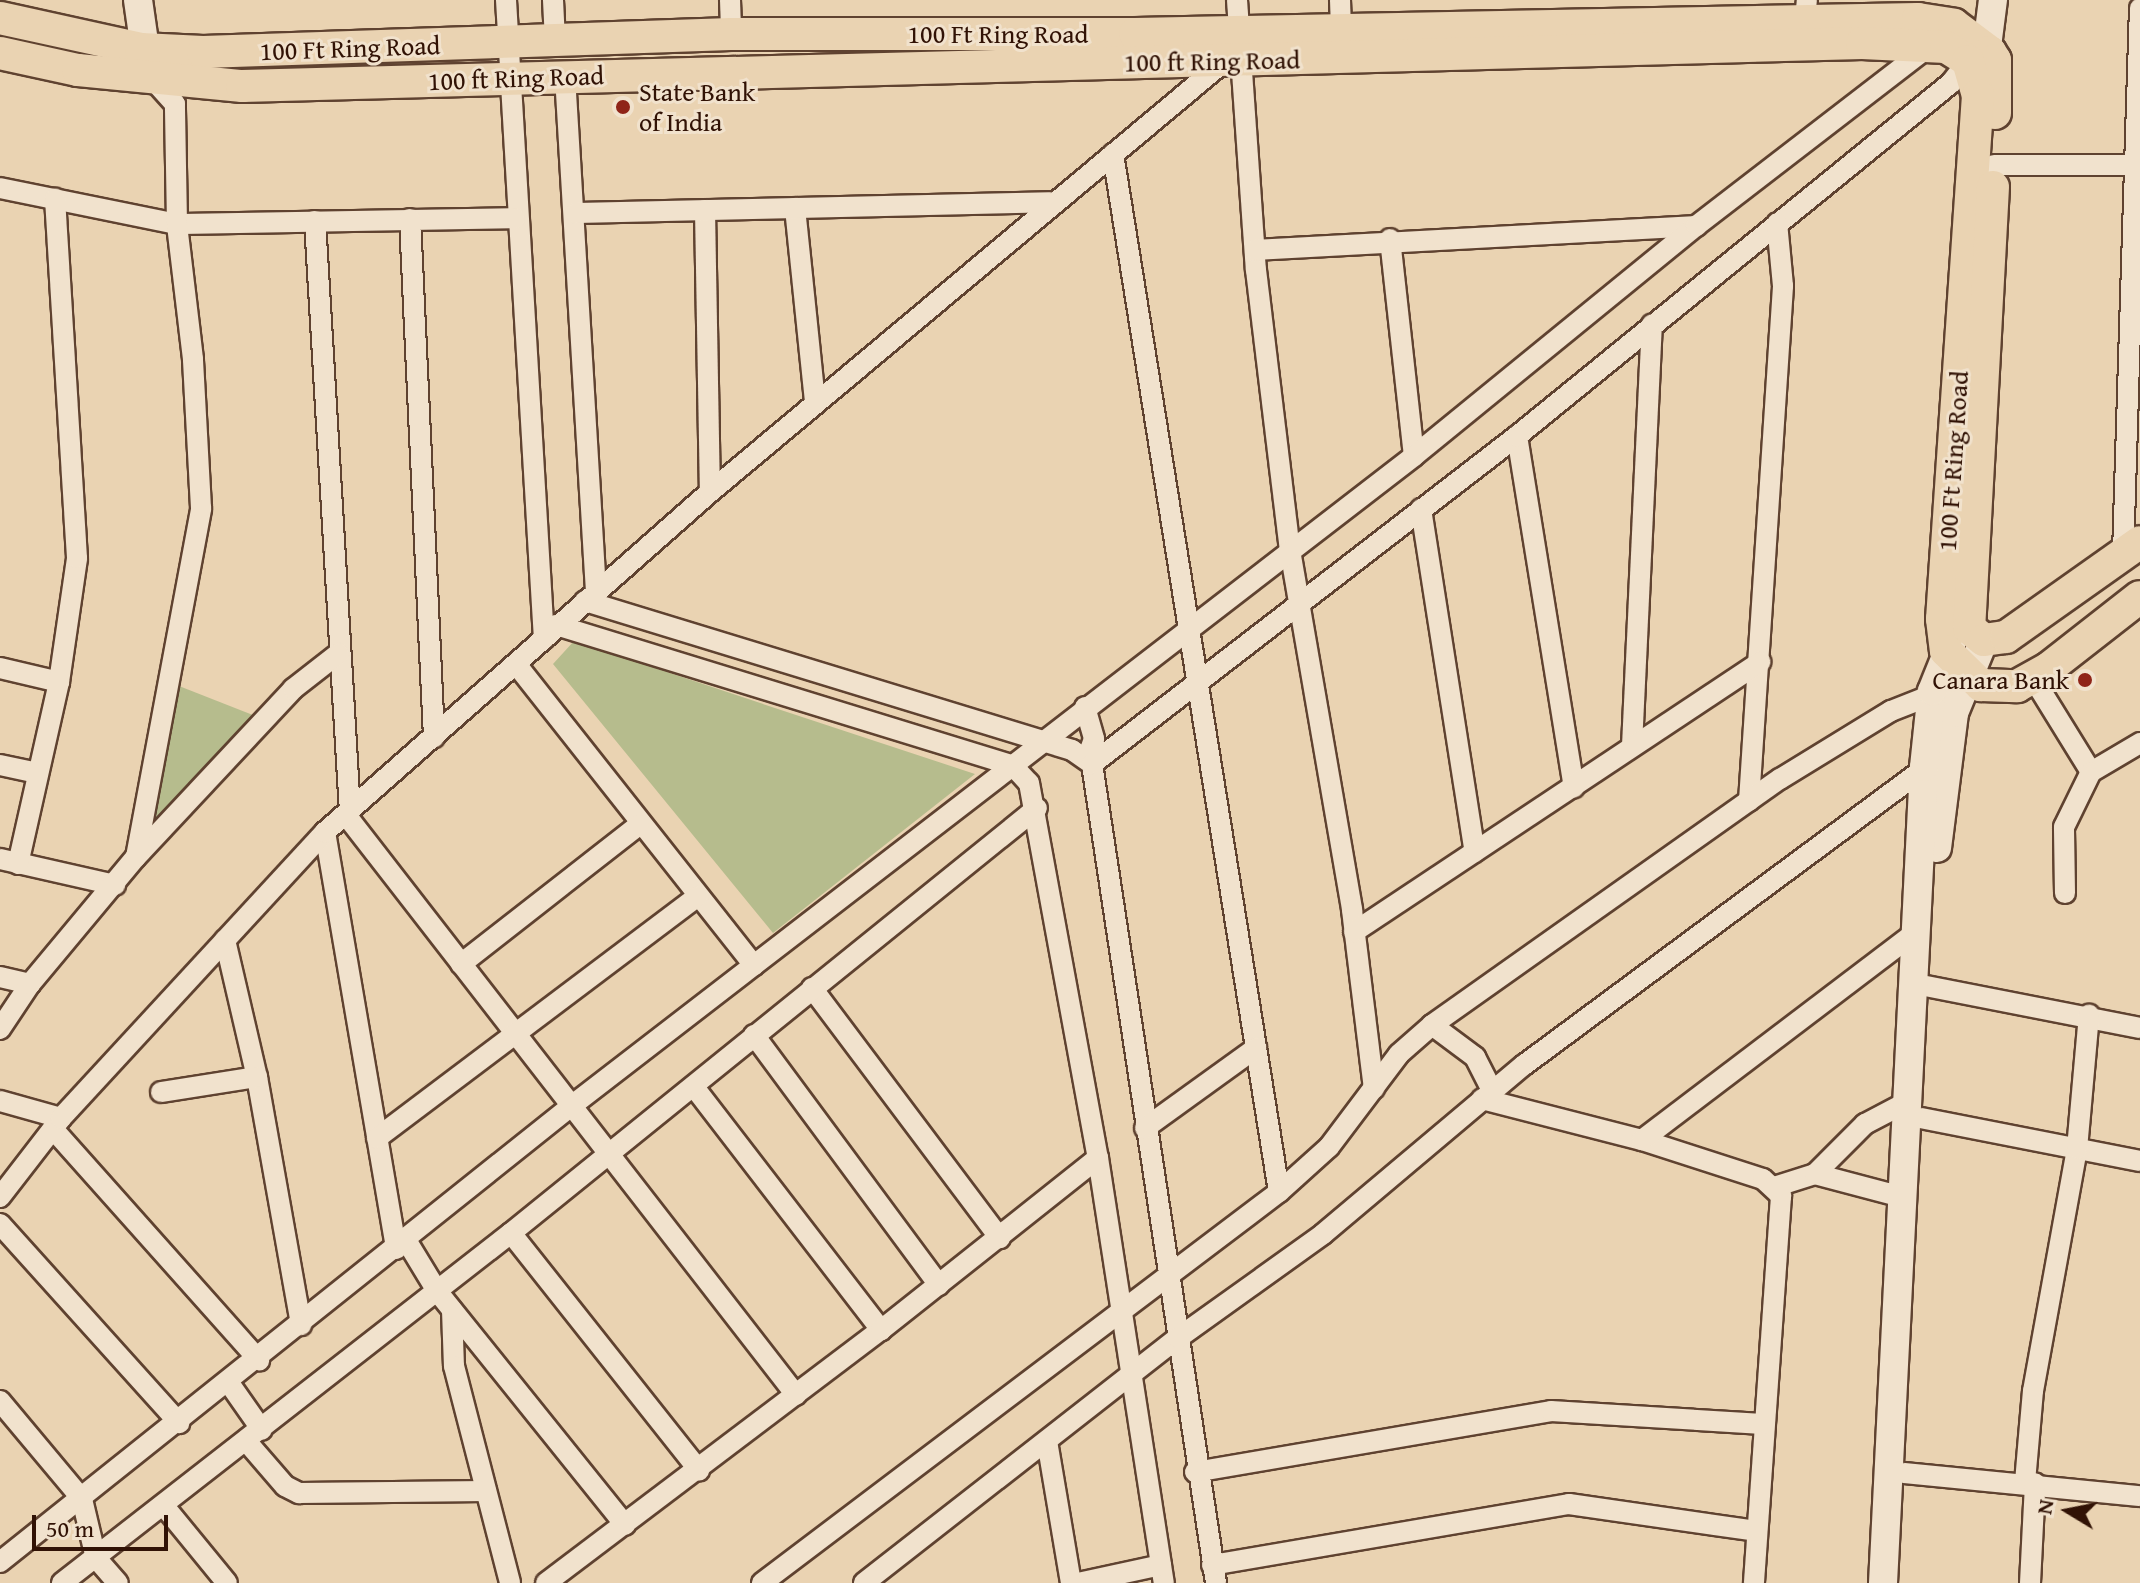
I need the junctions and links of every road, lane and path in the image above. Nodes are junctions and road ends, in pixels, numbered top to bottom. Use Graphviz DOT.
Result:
graph roads {
  1 [pos="138,0"];
  2 [pos="506,0"];
  3 [pos="553,0"];
  4 [pos="730,0"];
  5 [pos="1976,0"];
  6 [pos="1993,0"];
  7 [pos="2140,8"];
  8 [pos="1806,10"];
  9 [pos="1340,14"];
  10 [pos="0,18"];
  11 [pos="731,34"];
  12 [pos="1236,38"];
  13 [pos="555,41"];
  14 [pos="507,42"];
  15 [pos="0,53"];
  16 [pos="1965,54"];
  17 [pos="146,63"];
  18 [pos="565,76"];
  19 [pos="511,78"];
  20 [pos="2139,83"];
  21 [pos="1113,154"];
  22 [pos="1994,165"];
  23 [pos="2135,165"];
  24 [pos="0,188"];
  25 [pos="55,199"];
  26 [pos="1050,202"];
  27 [pos="999,204"];
  28 [pos="795,208"];
  29 [pos="705,210"];
  30 [pos="576,213"];
  31 [pos="515,218"];
  32 [pos="410,219"];
  33 [pos="315,221"];
  34 [pos="1777,223"];
  35 [pos="177,224"];
  36 [pos="1696,226"];
  37 [pos="1024,227"];
  38 [pos="1390,239"];
  39 [pos="1255,250"];
  40 [pos="1652,324"];
  41 [pos="2133,384"];
  42 [pos="815,403"];
  43 [pos="1517,436"];
  44 [pos="1414,456"];
  45 [pos="710,492"];
  46 [pos="1421,509"];
  47 [pos="2131,548"];
  48 [pos="1290,550"];
  49 [pos="590,596"];
  50 [pos="2140,597"];
  51 [pos="1300,601"];
  52 [pos="1967,613"];
  53 [pos="1192,627"];
  54 [pos="550,632"];
  55 [pos="1984,640"];
  56 [pos="1946,651"];
  57 [pos="339,653"];
  58 [pos="1761,662"];
  59 [pos="516,664"];
  60 [pos="0,668"];
  61 [pos="2033,678"];
  62 [pos="59,682"];
  63 [pos="1199,683"];
  64 [pos="1964,683"];
  65 [pos="1932,691"];
  66 [pos="1085,707"];
  67 [pos="434,737"];
  68 [pos="1037,743"];
  69 [pos="2140,743"];
  70 [pos="1632,746"];
  71 [pos="1090,761"];
  72 [pos="1936,761"];
  73 [pos="0,765"];
  74 [pos="1013,766"];
  75 [pos="2091,772"];
  76 [pos="38,773"];
  77 [pos="1574,787"];
  78 [pos="1749,801"];
  79 [pos="1037,808"];
  80 [pos="348,813"];
  81 [pos="639,825"];
  82 [pos="325,832"];
  83 [pos="1475,852"];
  84 [pos="136,857"];
  85 [pos="9,862"];
  86 [pos="115,885"];
  87 [pos="2065,893"];
  88 [pos="698,896"];
  89 [pos="1354,932"];
  90 [pos="1915,933"];
  91 [pos="225,940"];
  92 [pos="461,964"];
  93 [pos="754,965"];
  94 [pos="0,977"];
  95 [pos="30,984"];
  96 [pos="1926,986"];
  97 [pos="812,988"];
  98 [pos="2089,1015"];
  99 [pos="1432,1025"];
  100 [pos="2140,1028"];
  101 [pos="0,1029"];
  102 [pos="754,1035"];
  103 [pos="514,1037"];
  104 [pos="1256,1048"];
  105 [pos="257,1077"];
  106 [pos="694,1087"];
  107 [pos="1374,1089"];
  108 [pos="161,1092"];
  109 [pos="1487,1095"];
  110 [pos="0,1101"];
  111 [pos="570,1107"];
  112 [pos="1913,1110"];
  113 [pos="57,1123"];
  114 [pos="1145,1128"];
  115 [pos="377,1138"];
  116 [pos="1642,1140"];
  117 [pos="2077,1149"];
  118 [pos="608,1154"];
  119 [pos="1098,1158"];
  120 [pos="2140,1161"];
  121 [pos="1815,1174"];
  122 [pos="1774,1187"];
  123 [pos="1279,1192"];
  124 [pos="0,1197"];
  125 [pos="1902,1197"];
  126 [pos="0,1224"];
  127 [pos="511,1233"];
  128 [pos="1000,1238"];
  129 [pos="401,1245"];
  130 [pos="1167,1281"];
  131 [pos="939,1285"];
  132 [pos="437,1291"];
  133 [pos="452,1310"];
  134 [pos="1122,1314"];
  135 [pos="301,1325"];
  136 [pos="881,1330"];
  137 [pos="1178,1338"];
  138 [pos="259,1360"];
  139 [pos="1132,1375"];
  140 [pos="229,1383"];
  141 [pos="796,1395"];
  142 [pos="0,1401"];
  143 [pos="179,1423"];
  144 [pos="1763,1424"];
  145 [pos="254,1436"];
  146 [pos="1047,1441"];
  147 [pos="699,1470"];
  148 [pos="1195,1472"];
  149 [pos="1904,1473"];
  150 [pos="2030,1483"];
  151 [pos="486,1491"];
  152 [pos="2140,1496"];
  153 [pos="82,1499"];
  154 [pos="164,1506"];
  155 [pos="625,1525"];
  156 [pos="1756,1531"];
  157 [pos="96,1558"];
  158 [pos="0,1562"];
  159 [pos="1163,1574"];
  160 [pos="1214,1574"];
  161 [pos="62,1583"];
  162 [pos="118,1583"];
  163 [pos="227,1583"];
  164 [pos="498,1583"];
  165 [pos="510,1583"];
  166 [pos="546,1583"];
  167 [pos="762,1583"];
  168 [pos="864,1583"];
  169 [pos="1071,1583"];
  170 [pos="1078,1583"];
  171 [pos="1754,1583"];
  172 [pos="1883,1583"];
  173 [pos="1898,1583"];
  174 [pos="2030,1583"];
  1 -- 17 [label="main road"];
  2 -- 14 [label="street"];
  3 -- 13 [label="street"];
  4 -- 11 [label="street"];
  5 -- 16 [label="main road"];
  6 -- 16 [label="main road"];
  7 -- 20 [label="street"];
  8 -- 9 [label="main road, 100 Ft Ring Road"];
  8 -- 16 [label="main road, 100 Ft Ring Road"];
  9 -- 12 [label="main road, 100 Ft Ring Road"];
  10 -- 17 [label="main road, 100 Ft Ring Road"];
  11 -- 12 [label="main road, 100 Ft Ring Road"];
  11 -- 13 [label="main road, 100 Ft Ring Road"];
  12 -- 16 [label="main road, 100 ft Ring Road"];
  12 -- 18 [label="main road, 100 ft Ring Road"];
  12 -- 21 [label="street"];
  12 -- 39 [label="street"];
  13 -- 14 [label="main road, 100 Ft Ring Road"];
  14 -- 17 [label="main road, 100 Ft Ring Road"];
  14 -- 19 [label="street"];
  15 -- 17 [label="main road, 100 ft Ring Road"];
  16 -- 22 [label="main road"];
  16 -- 34 [label="street"];
  16 -- 36 [label="street"];
  16 -- 56 [label="main road, 100 Ft Ring Road"];
  17 -- 19 [label="main road, 100 ft Ring Road"];
  17 -- 35 [label="street"];
  18 -- 19 [label="main road, 100 ft Ring Road"];
  18 -- 30 [label="street"];
  19 -- 31 [label="street"];
  20 -- 23 [label="street"];
  21 -- 26 [label="street"];
  21 -- 53 [label="street"];
  22 -- 23 [label="street"];
  22 -- 52 [label="main road"];
  23 -- 41 [label="street"];
  24 -- 25 [label="street"];
  25 -- 35 [label="street"];
  25 -- 62 [label="street"];
  26 -- 27 [label="street"];
  26 -- 37 [label="street"];
  27 -- 28 [label="street"];
  27 -- 37 [label="street"];
  28 -- 29 [label="street"];
  28 -- 42 [label="street"];
  29 -- 30 [label="street"];
  29 -- 45 [label="street"];
  30 -- 49 [label="street"];
  31 -- 32 [label="street"];
  31 -- 54 [label="street"];
  32 -- 33 [label="street"];
  32 -- 67 [label="street"];
  33 -- 35 [label="street"];
  33 -- 57 [label="street"];
  34 -- 40 [label="street"];
  34 -- 58 [label="street"];
  35 -- 84 [label="street"];
  36 -- 38 [label="street"];
  36 -- 44 [label="street"];
  37 -- 42 [label="street"];
  38 -- 39 [label="street"];
  38 -- 44 [label="street"];
  39 -- 48 [label="street"];
  40 -- 43 [label="street"];
  40 -- 70 [label="street"];
  41 -- 47 [label="street"];
  42 -- 45 [label="street"];
  43 -- 46 [label="street"];
  43 -- 77 [label="street"];
  44 -- 48 [label="street"];
  45 -- 49 [label="street"];
  46 -- 51 [label="street"];
  46 -- 83 [label="street"];
  47 -- 55 [label="main road"];
  48 -- 51 [label="street"];
  48 -- 53 [label="street"];
  49 -- 54 [label="street"];
  49 -- 68 [label="street"];
  50 -- 61 [label="main road"];
  51 -- 63 [label="street"];
  51 -- 89 [label="street"];
  52 -- 55 [label="main road"];
  52 -- 56 [label="main road"];
  53 -- 63 [label="street"];
  53 -- 66 [label="street"];
  54 -- 59 [label="street"];
  54 -- 74 [label="street"];
  55 -- 64 [label="main road"];
  56 -- 64 [label="main road"];
  56 -- 65 [label="main road"];
  57 -- 80 [label="street"];
  57 -- 84 [label="street"];
  58 -- 70 [label="street"];
  58 -- 78 [label="street"];
  59 -- 67 [label="street"];
  59 -- 81 [label="street"];
  60 -- 62 [label="street"];
  61 -- 64 [label="main road"];
  61 -- 75 [label="street"];
  62 -- 76 [label="street"];
  63 -- 71 [label="street"];
  63 -- 104 [label="street"];
  64 -- 65 [label="street"];
  64 -- 72 [label="main road"];
  65 -- 72 [label="main road"];
  65 -- 78 [label="street"];
  66 -- 68 [label="street"];
  66 -- 71 [label="street"];
  67 -- 80 [label="street"];
  68 -- 71 [label="street"];
  68 -- 74 [label="street"];
  69 -- 75 [label="street"];
  70 -- 77 [label="street"];
  71 -- 114 [label="street"];
  72 -- 90 [label="main road"];
  72 -- 96 [label="main road"];
  72 -- 109 [label="street"];
  73 -- 76 [label="street"];
  74 -- 79 [label="street"];
  74 -- 93 [label="street"];
  75 -- 87 [label="street"];
  76 -- 85 [label="street"];
  77 -- 83 [label="street"];
  78 -- 99 [label="street"];
  79 -- 97 [label="street"];
  79 -- 119 [label="street"];
  80 -- 82 [label="street"];
  80 -- 92 [label="street"];
  81 -- 88 [label="street"];
  81 -- 92 [label="street"];
  82 -- 91 [label="street"];
  82 -- 115 [label="street"];
  83 -- 89 [label="street"];
  84 -- 86 [label="street"];
  85 -- 86 [label="street"];
  86 -- 95 [label="street"];
  88 -- 93 [label="street"];
  88 -- 103 [label="street"];
  89 -- 107 [label="street"];
  90 -- 112 [label="main road"];
  90 -- 116 [label="street"];
  91 -- 105 [label="street"];
  91 -- 113 [label="street"];
  92 -- 103 [label="street"];
  93 -- 111 [label="street"];
  94 -- 95 [label="street"];
  95 -- 101 [label="street"];
  96 -- 98 [label="street"];
  96 -- 112 [label="main road"];
  97 -- 102 [label="street"];
  97 -- 128 [label="street"];
  98 -- 100 [label="street"];
  98 -- 117 [label="street"];
  99 -- 107 [label="street"];
  99 -- 109 [label="street"];
  102 -- 106 [label="street"];
  102 -- 131 [label="street"];
  103 -- 111 [label="street"];
  103 -- 115 [label="street"];
  104 -- 114 [label="street"];
  104 -- 123 [label="street"];
  105 -- 108 [label="street"];
  105 -- 135 [label="street"];
  106 -- 118 [label="street"];
  106 -- 136 [label="street"];
  107 -- 123 [label="street"];
  109 -- 116 [label="street"];
  109 -- 137 [label="street"];
  110 -- 113 [label="street"];
  111 -- 118 [label="street"];
  111 -- 129 [label="street"];
  112 -- 117 [label="street"];
  112 -- 121 [label="street"];
  112 -- 125 [label="main road"];
  112 -- 149 [label="main road"];
  113 -- 124 [label="street"];
  113 -- 138 [label="street"];
  114 -- 130 [label="street"];
  115 -- 129 [label="street"];
  116 -- 122 [label="street"];
  117 -- 120 [label="street"];
  117 -- 150 [label="street"];
  118 -- 127 [label="street"];
  118 -- 141 [label="street"];
  119 -- 128 [label="street"];
  119 -- 134 [label="street"];
  121 -- 122 [label="street"];
  121 -- 125 [label="street"];
  122 -- 144 [label="street"];
  123 -- 130 [label="street"];
  125 -- 172 [label="main road"];
  126 -- 143 [label="street"];
  127 -- 132 [label="street"];
  127 -- 147 [label="street"];
  128 -- 131 [label="street"];
  129 -- 132 [label="street"];
  129 -- 135 [label="street"];
  130 -- 134 [label="street"];
  130 -- 137 [label="street"];
  131 -- 136 [label="street"];
  132 -- 133 [label="street"];
  132 -- 145 [label="street"];
  133 -- 151 [label="street"];
  133 -- 155 [label="street"];
  134 -- 139 [label="street"];
  134 -- 167 [label="street"];
  135 -- 138 [label="street"];
  136 -- 141 [label="street"];
  137 -- 139 [label="street"];
  137 -- 148 [label="street"];
  138 -- 140 [label="street"];
  139 -- 146 [label="street"];
  139 -- 159 [label="street"];
  140 -- 143 [label="street"];
  140 -- 145 [label="street"];
  141 -- 147 [label="street"];
  142 -- 153 [label="street"];
  143 -- 153 [label="street"];
  144 -- 148 [label="street"];
  144 -- 156 [label="street"];
  145 -- 151 [label="street"];
  145 -- 154 [label="street"];
  146 -- 168 [label="street"];
  146 -- 169 [label="street"];
  147 -- 155 [label="street"];
  148 -- 160 [label="street"];
  149 -- 150 [label="street"];
  149 -- 173 [label="main road"];
  150 -- 152 [label="street"];
  150 -- 174 [label="street"];
  151 -- 165 [label="street"];
  153 -- 157 [label="street"];
  153 -- 158 [label="street"];
  154 -- 157 [label="street"];
  154 -- 163 [label="street"];
  155 -- 166 [label="street"];
  156 -- 160 [label="street"];
  156 -- 171 [label="street"];
  157 -- 161 [label="street"];
  157 -- 162 [label="street"];
  159 -- 170 [label="street"];
  164 -- 165 [label="street"];
}
